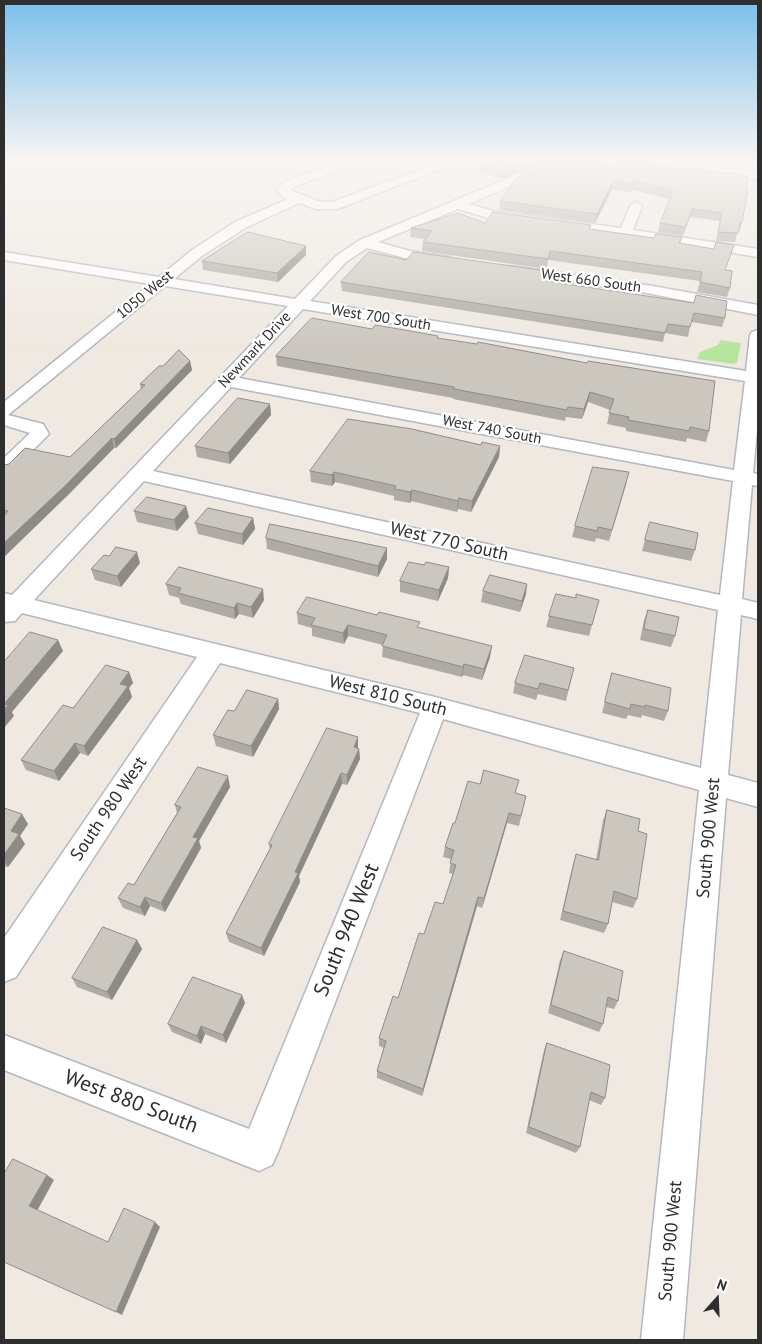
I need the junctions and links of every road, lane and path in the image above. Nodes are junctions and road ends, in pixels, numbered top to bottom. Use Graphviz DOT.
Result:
graph roads {
  1 [pos="243,224"];
  2 [pos="410,224"];
  3 [pos="561,224"];
  4 [pos="629,224"];
  5 [pos="626,232"];
  6 [pos="365,243"];
  7 [pos="758,253"];
  8 [pos="4,256"];
  9 [pos="457,262"];
  10 [pos="495,268"];
  11 [pos="162,282"];
  12 [pos="297,304"];
  13 [pos="758,310"];
  14 [pos="758,335"];
  15 [pos="756,378"];
  16 [pos="227,381"];
  17 [pos="4,412"];
  18 [pos="4,420"];
  19 [pos="4,468"];
  20 [pos="139,474"];
  21 [pos="751,478"];
  22 [pos="729,604"];
  23 [pos="8,608"];
  24 [pos="758,611"];
  25 [pos="214,652"];
  26 [pos="434,707"];
  27 [pos="715,782"];
  28 [pos="758,795"];
  29 [pos="4,966"];
  30 [pos="4,1053"];
  31 [pos="259,1152"];
  32 [pos="662,1340"];
  1 -- 11 [label="street, 1050 West"];
  2 -- 6 [label="street, Newmark Drive"];
  3 -- 5 [label="street"];
  4 -- 5 [label="street"];
  5 -- 7 [label="street"];
  6 -- 9 [label="street"];
  6 -- 12 [label="street, Newmark Drive"];
  8 -- 11 [label="street, West 700 South"];
  10 -- 13 [label="street, West 660 South"];
  11 -- 12 [label="street, West 700 South"];
  11 -- 17 [label="street, 1050 West"];
  12 -- 15 [label="street, West 700 South"];
  12 -- 16 [label="street, Newmark Drive"];
  14 -- 15 [label="street, South 900 West"];
  15 -- 21 [label="street, South 900 West"];
  16 -- 20 [label="street, Newmark Drive"];
  16 -- 21 [label="street, West 740 South"];
  18 -- 19 [label="street"];
  20 -- 22 [label="street, West 770 South"];
  20 -- 23 [label="street, Newmark Drive"];
  21 -- 22 [label="street, South 900 West"];
  22 -- 24 [label="street, West 770 South"];
  22 -- 27 [label="street, South 900 West"];
  23 -- 25 [label="street, West 810 South"];
  25 -- 26 [label="street, West 810 South"];
  25 -- 29 [label="street, South 980 West"];
  26 -- 27 [label="street, West 810 South"];
  26 -- 31 [label="street, South 940 West"];
  27 -- 28 [label="street, West 810 South"];
  27 -- 32 [label="street, South 900 West"];
  30 -- 31 [label="street, West 880 South"];
}
